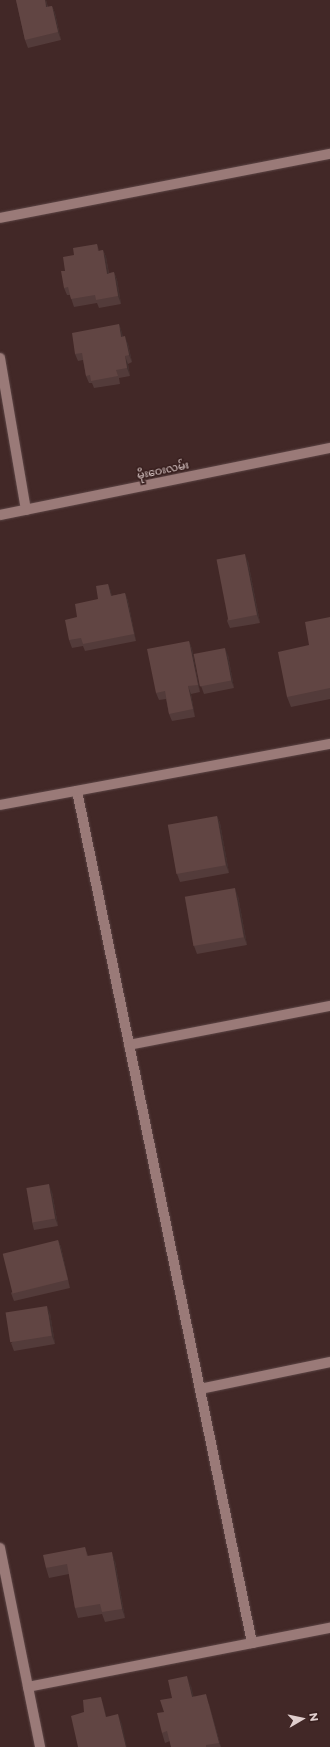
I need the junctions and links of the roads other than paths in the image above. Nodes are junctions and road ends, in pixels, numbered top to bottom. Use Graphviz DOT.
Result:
graph roads {
  1 [pos="330,154"];
  2 [pos="0,218"];
  3 [pos="0,358"];
  4 [pos="330,448"];
  5 [pos="26,510"];
  6 [pos="0,515"];
  7 [pos="330,744"];
  8 [pos="77,791"];
  9 [pos="0,805"];
  10 [pos="330,1006"];
  11 [pos="129,1045"];
  12 [pos="330,1362"];
  13 [pos="200,1389"];
  14 [pos="0,1548"];
  15 [pos="330,1628"];
  16 [pos="252,1643"];
  17 [pos="28,1687"];
  18 [pos="40,1747"];
  1 -- 2 [label="street"];
  3 -- 5 [label="street"];
  4 -- 5 [label="street, မိုးဝေးလမ်း"];
  5 -- 6 [label="street, မိုးဝေးလမ်း"];
  7 -- 8 [label="street"];
  8 -- 9 [label="street"];
  8 -- 11 [label="street"];
  10 -- 11 [label="street"];
  11 -- 13 [label="street"];
  12 -- 13 [label="street"];
  13 -- 16 [label="street"];
  14 -- 17 [label="street"];
  15 -- 16 [label="street"];
  16 -- 17 [label="street"];
  17 -- 18 [label="street"];
}
